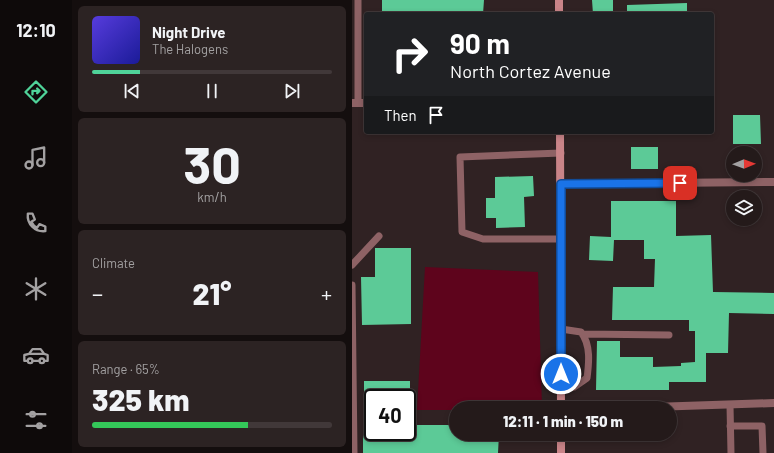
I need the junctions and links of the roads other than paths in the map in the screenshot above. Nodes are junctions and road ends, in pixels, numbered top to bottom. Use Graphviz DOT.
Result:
graph roads {
  1 [pos="358,0"];
  2 [pos="559,0"];
  3 [pos="559,12"];
  4 [pos="359,103"];
  5 [pos="560,134"];
  6 [pos="561,153"];
  7 [pos="774,182"];
  8 [pos="561,184"];
  9 [pos="379,236"];
  10 [pos="561,239"];
  11 [pos="352,265"];
  12 [pos="352,285"];
  13 [pos="561,329"];
  14 [pos="583,334"];
  15 [pos="669,335"];
  16 [pos="353,379"];
  17 [pos="561,389"];
  18 [pos="562,401"];
  19 [pos="774,403"];
  20 [pos="730,405"];
  21 [pos="677,406"];
  22 [pos="730,426"];
  23 [pos="561,441"];
  24 [pos="354,453"];
  25 [pos="561,453"];
  26 [pos="731,453"];
  27 [pos="763,453"];
  1 -- 4 [label="lane"];
  2 -- 3 [label="street"];
  5 -- 6 [label="street"];
  6 -- 8 [label="street"];
  6 -- 10 [label="lane"];
  7 -- 8 [label="street"];
  8 -- 10 [label="street"];
  9 -- 11 [label="lane"];
  10 -- 13 [label="street"];
  12 -- 16 [label="lane"];
  13 -- 14 [label="lane"];
  13 -- 17 [label="street"];
  14 -- 15 [label="lane"];
  14 -- 17 [label="lane"];
  16 -- 24 [label="lane"];
  17 -- 18 [label="street"];
  19 -- 20 [label="street"];
  20 -- 21 [label="street"];
  20 -- 22 [label="lane"];
  22 -- 26 [label="lane"];
  22 -- 27 [label="lane"];
  23 -- 25 [label="street"];
}
